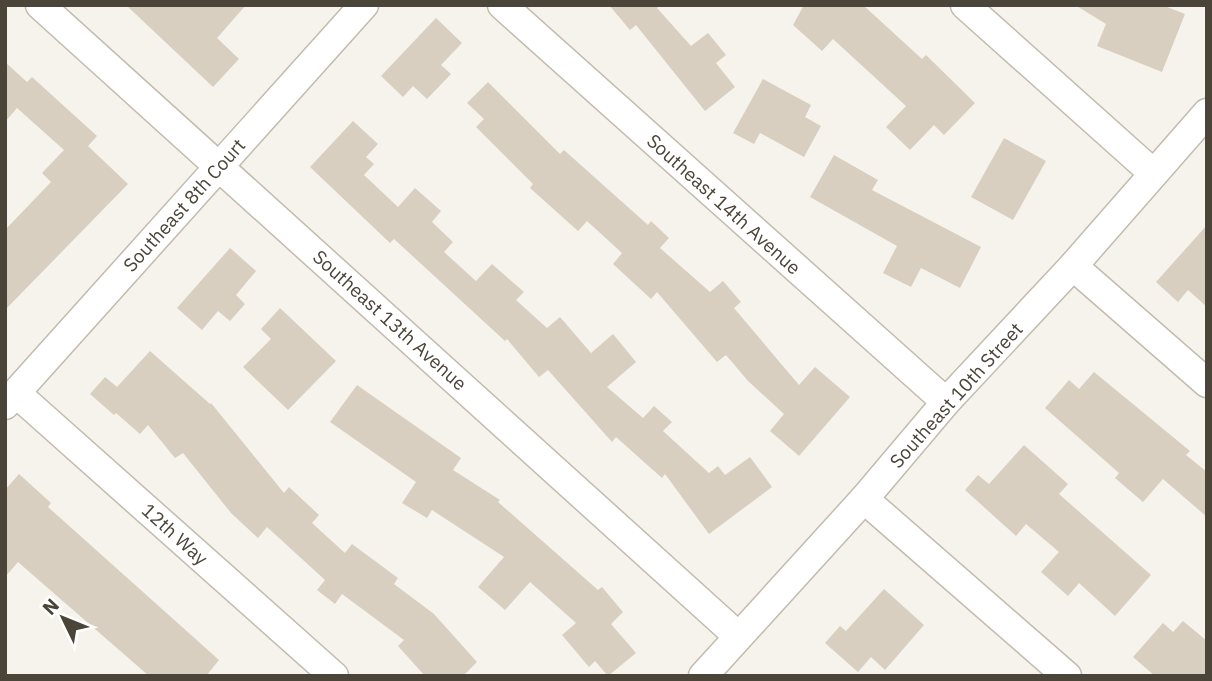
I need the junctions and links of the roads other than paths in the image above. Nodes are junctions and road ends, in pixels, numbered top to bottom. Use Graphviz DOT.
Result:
graph roads {
  1 [pos="40,5"];
  2 [pos="364,5"];
  3 [pos="502,5"];
  4 [pos="965,5"];
  5 [pos="1207,113"];
  6 [pos="220,166"];
  7 [pos="1153,173"];
  8 [pos="1073,266"];
  9 [pos="1207,383"];
  10 [pos="11,399"];
  11 [pos="946,402"];
  12 [pos="864,499"];
  13 [pos="738,636"];
  14 [pos="334,676"];
  15 [pos="703,676"];
  16 [pos="1067,676"];
  1 -- 6 [label="street, Southeast 13th Avenue"];
  2 -- 6 [label="street, Southeast 8th Court"];
  3 -- 11 [label="street, Southeast 14th Avenue"];
  4 -- 7 [label="street"];
  5 -- 7 [label="street, Southeast 10th Street"];
  6 -- 10 [label="street, Southeast 8th Court"];
  6 -- 13 [label="street, Southeast 13th Avenue"];
  7 -- 8 [label="street, Southeast 10th Street"];
  8 -- 9 [label="street"];
  8 -- 11 [label="street, Southeast 10th Street"];
  10 -- 14 [label="street, 12th Way"];
  11 -- 12 [label="street, Southeast 10th Street"];
  12 -- 13 [label="street, Southeast 10th Street"];
  12 -- 16 [label="street"];
  13 -- 15 [label="street, Southeast 10th Street"];
}
